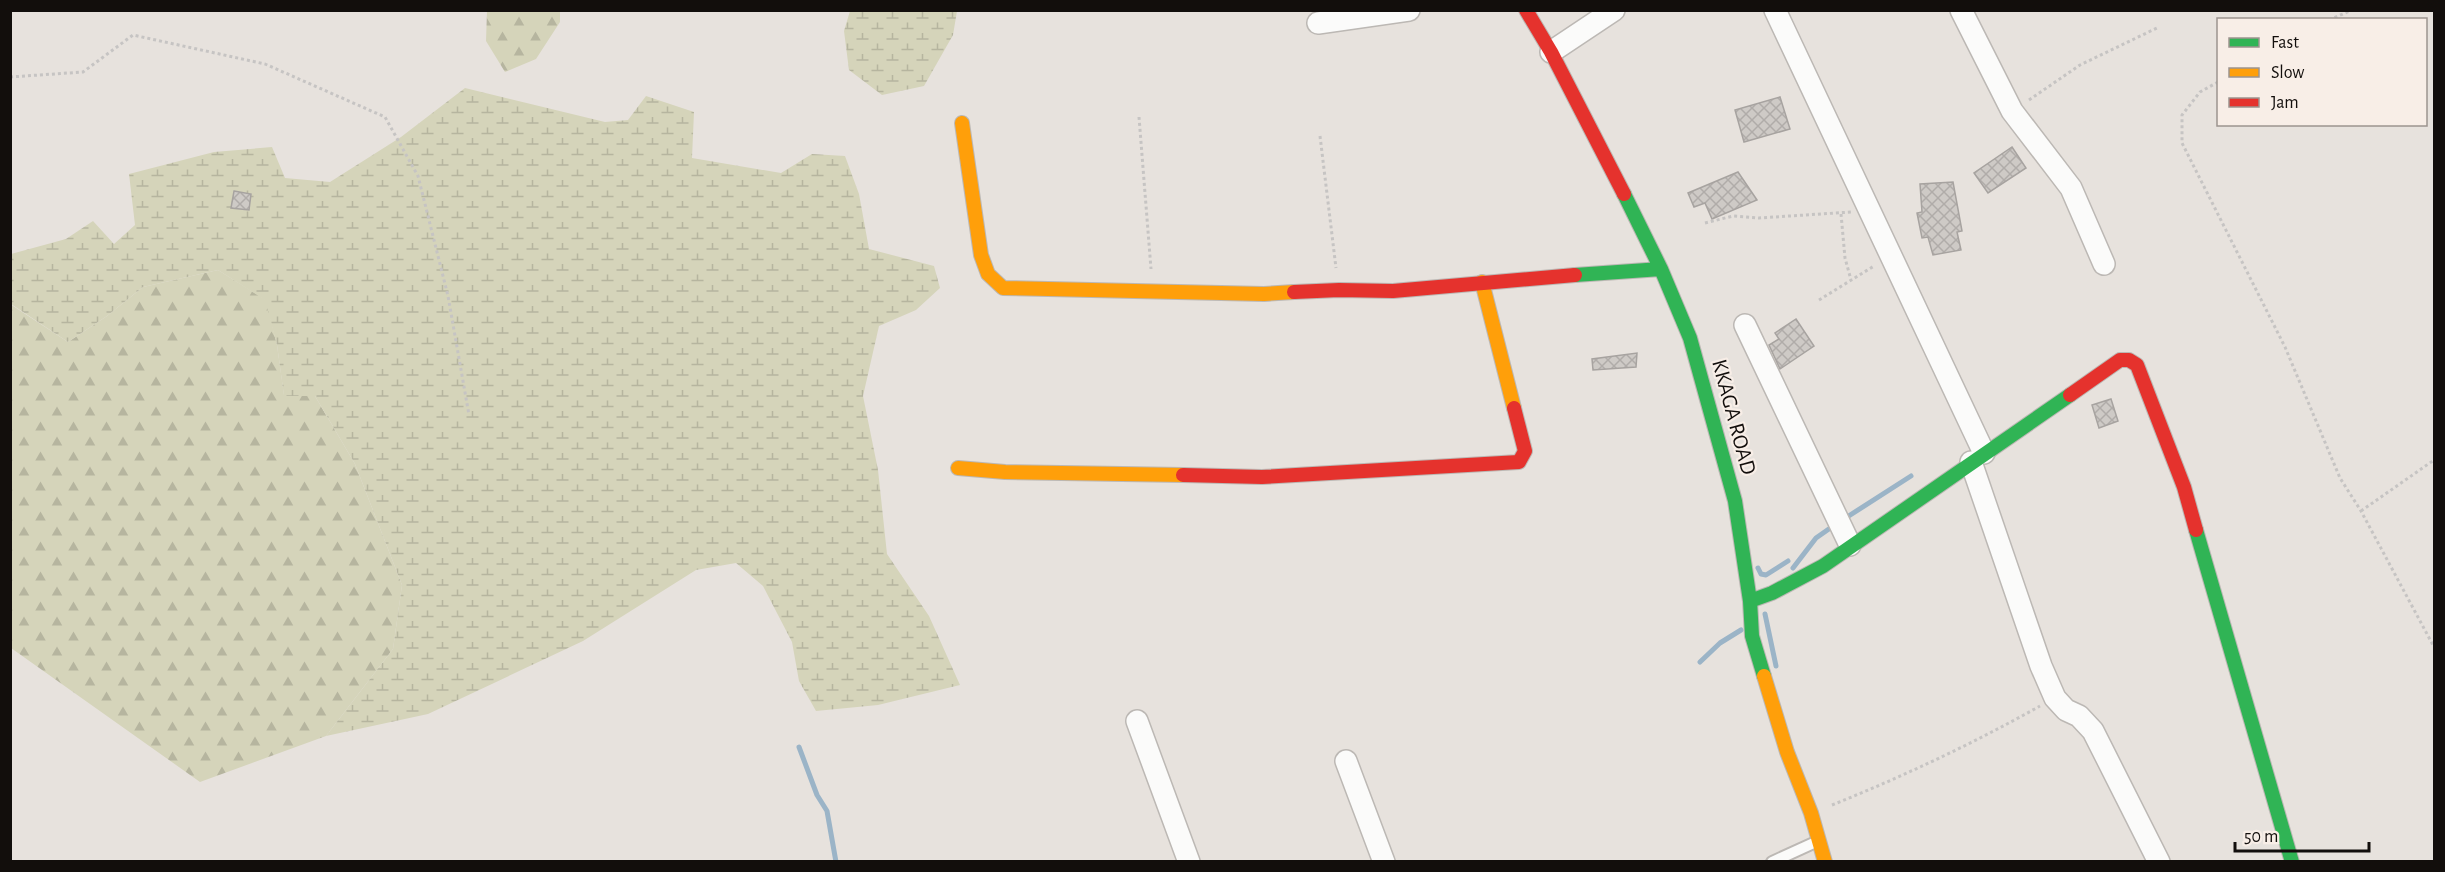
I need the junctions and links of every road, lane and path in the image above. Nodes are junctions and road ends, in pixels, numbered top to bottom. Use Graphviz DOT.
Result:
graph roads {
  1 [pos="1409,10"];
  2 [pos="1526,10"];
  3 [pos="1614,10"];
  4 [pos="1775,10"];
  5 [pos="1962,10"];
  6 [pos="2352,10"];
  7 [pos="2334,18"];
  8 [pos="1318,23"];
  9 [pos="2159,27"];
  10 [pos="1551,52"];
  11 [pos="10,77"];
  12 [pos="2217,83"];
  13 [pos="2012,111"];
  14 [pos="1138,117"];
  15 [pos="962,123"];
  16 [pos="1320,136"];
  17 [pos="1868,211"];
  18 [pos="1841,213"];
  19 [pos="1706,223"];
  20 [pos="1891,256"];
  21 [pos="2104,264"];
  22 [pos="1661,269"];
  23 [pos="1851,280"];
  24 [pos="1482,282"];
  25 [pos="1339,290"];
  26 [pos="1152,292"];
  27 [pos="1818,300"];
  28 [pos="1745,325"];
  29 [pos="470,415"];
  30 [pos="1977,458"];
  31 [pos="2434,460"];
  32 [pos="958,468"];
  33 [pos="2361,511"];
  34 [pos="1850,545"];
  35 [pos="1750,601"];
  36 [pos="2434,647"];
  37 [pos="2055,698"];
  38 [pos="1137,721"];
  39 [pos="1346,761"];
  40 [pos="1811,813"];
  41 [pos="1818,841"];
  42 [pos="1189,861"];
  43 [pos="1384,861"];
  44 [pos="1772,861"];
  45 [pos="1825,861"];
  46 [pos="2159,861"];
  47 [pos="2292,861"];
  1 -- 8 [label="street"];
  2 -- 10 [label="street, KKAGA ROAD"];
  3 -- 10 [label="street"];
  4 -- 17 [label="street"];
  5 -- 13 [label="street"];
  6 -- 7 [label="path"];
  9 -- 13 [label="path"];
  10 -- 22 [label="street, KKAGA ROAD"];
  11 -- 29 [label="path"];
  12 -- 33 [label="path"];
  13 -- 21 [label="street"];
  14 -- 26 [label="path"];
  15 -- 26 [label="street"];
  16 -- 25 [label="path"];
  17 -- 18 [label="path"];
  17 -- 20 [label="street"];
  18 -- 19 [label="path"];
  18 -- 23 [label="path"];
  20 -- 23 [label="path"];
  20 -- 30 [label="street"];
  22 -- 24 [label="street"];
  22 -- 35 [label="street, KKAGA ROAD"];
  23 -- 27 [label="path"];
  24 -- 25 [label="street"];
  24 -- 32 [label="street"];
  25 -- 26 [label="street"];
  28 -- 34 [label="street"];
  30 -- 34 [label="street"];
  30 -- 37 [label="street"];
  30 -- 47 [label="street"];
  31 -- 33 [label="path"];
  33 -- 36 [label="path"];
  34 -- 35 [label="street"];
  35 -- 40 [label="street, KKAGA ROAD"];
  37 -- 40 [label="path"];
  37 -- 46 [label="street"];
  38 -- 42 [label="street"];
  39 -- 43 [label="street"];
  40 -- 41 [label="street, KKAGA ROAD"];
  41 -- 44 [label="lane"];
  41 -- 45 [label="street, KKAGA ROAD"];
}
